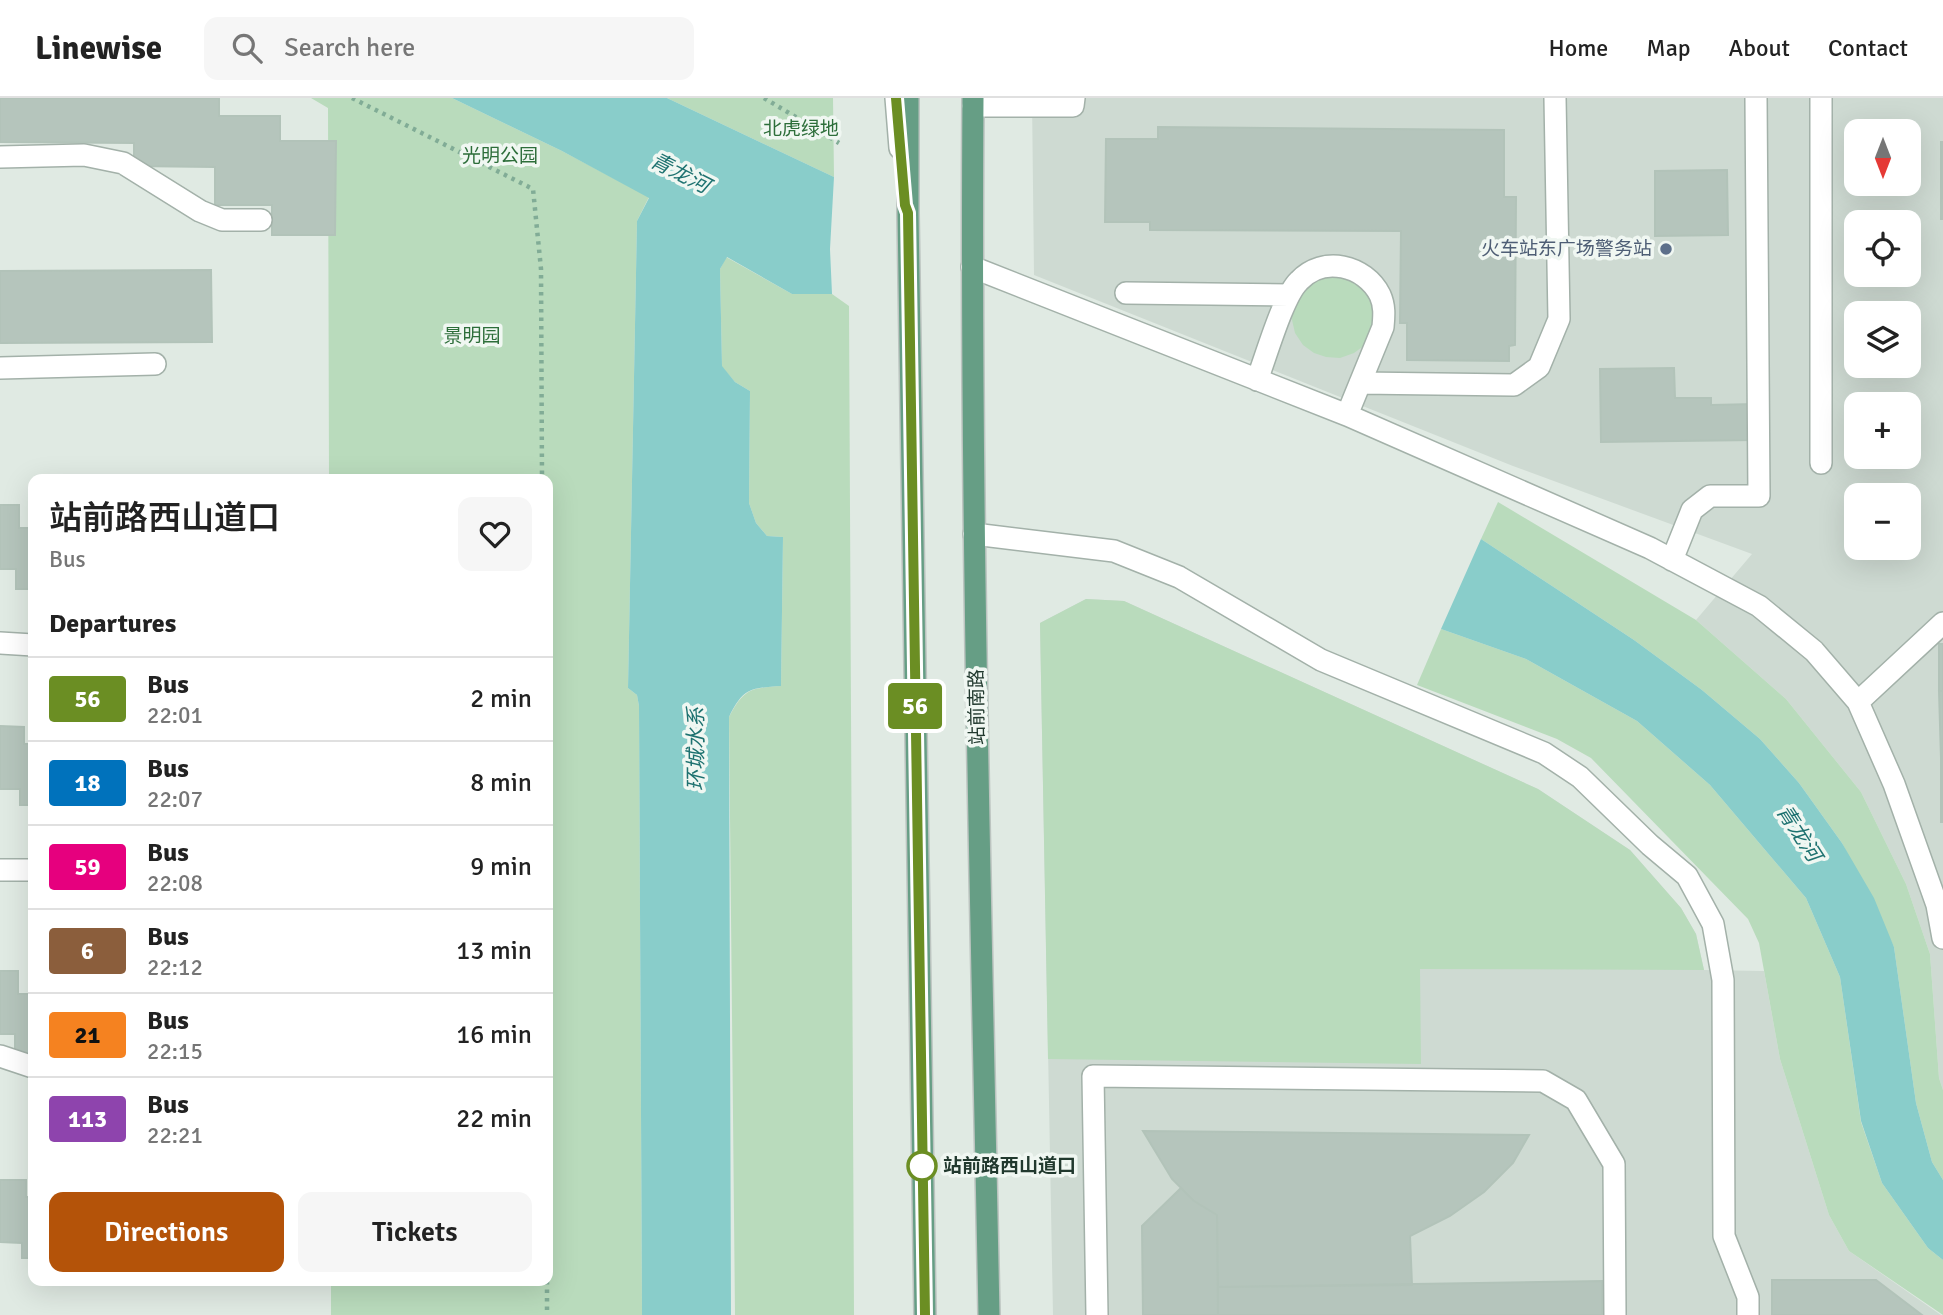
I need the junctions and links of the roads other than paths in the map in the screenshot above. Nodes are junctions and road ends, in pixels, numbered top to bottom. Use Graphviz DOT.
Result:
graph roads {
  1 [pos="895,98"];
  2 [pos="908,98"];
  3 [pos="1074,98"];
  4 [pos="1555,98"];
  5 [pos="1756,98"];
  6 [pos="1821,98"];
  7 [pos="973,102"];
  8 [pos="0,157"];
  9 [pos="908,213"];
  10 [pos="261,220"];
  11 [pos="972,267"];
  12 [pos="1126,293"];
  13 [pos="1289,295"];
  14 [pos="155,364"];
  15 [pos="0,368"];
  16 [pos="1257,380"];
  17 [pos="1360,383"];
  18 [pos="1347,415"];
  19 [pos="1821,463"];
  20 [pos="974,534"];
  21 [pos="1672,560"];
  22 [pos="1943,622"];
  23 [pos="0,643"];
  24 [pos="28,645"];
  25 [pos="1858,702"];
  26 [pos="0,870"];
  27 [pos="28,870"];
  28 [pos="1943,938"];
  29 [pos="0,1056"];
  30 [pos="28,1065"];
  31 [pos="925,1315"];
  32 [pos="989,1315"];
  33 [pos="1097,1315"];
  34 [pos="1615,1315"];
  35 [pos="1748,1315"];
  1 -- 9 [label="street"];
  2 -- 9 [label="main road"];
  3 -- 7 [label="street"];
  4 -- 17 [label="street"];
  5 -- 21 [label="street"];
  6 -- 19 [label="street"];
  7 -- 11 [label="main road, 站前南路"];
  8 -- 10 [label="street"];
  9 -- 31 [label="main road"];
  11 -- 16 [label="street"];
  11 -- 20 [label="main road, 站前南路"];
  12 -- 13 [label="street"];
  13 -- 16 [label="street"];
  13 -- 17 [label="street"];
  14 -- 15 [label="street"];
  16 -- 18 [label="street"];
  17 -- 18 [label="street"];
  18 -- 21 [label="street"];
  20 -- 32 [label="main road, 站前南路"];
  20 -- 35 [label="street"];
  21 -- 25 [label="street"];
  22 -- 25 [label="street"];
  23 -- 24 [label="street"];
  25 -- 28 [label="street"];
  26 -- 27 [label="street"];
  29 -- 30 [label="street"];
  33 -- 34 [label="street"];
}
